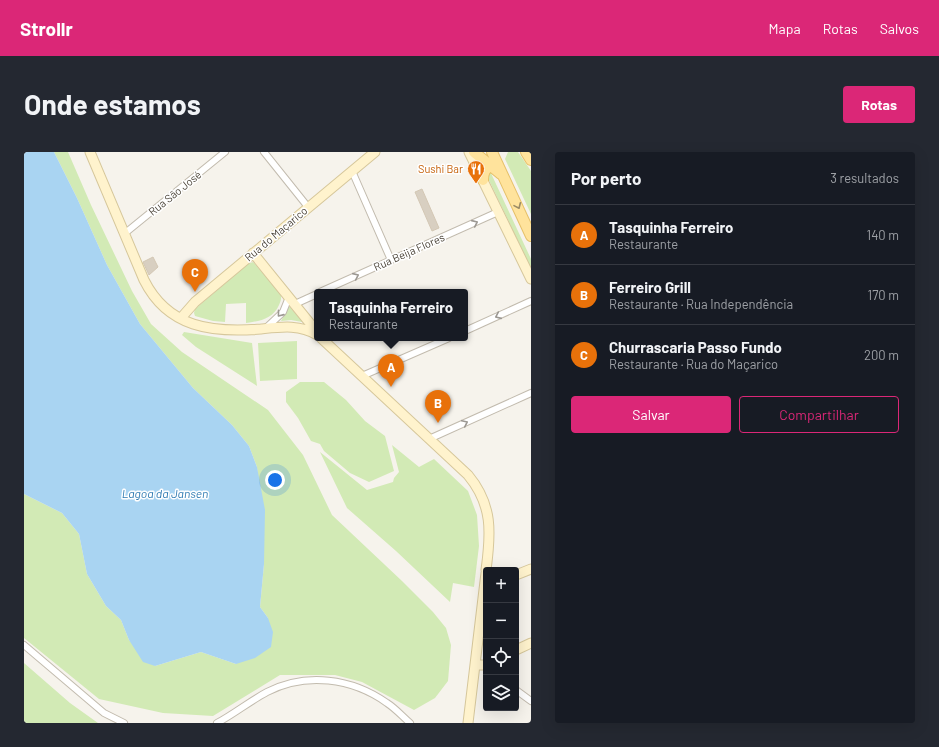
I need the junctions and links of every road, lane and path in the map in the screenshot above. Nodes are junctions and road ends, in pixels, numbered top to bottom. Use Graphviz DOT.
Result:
graph roads {
  1 [pos="90,152"];
  2 [pos="225,152"];
  3 [pos="264,152"];
  4 [pos="375,152"];
  5 [pos="469,152"];
  6 [pos="474,152"];
  7 [pos="492,152"];
  8 [pos="502,152"];
  9 [pos="526,152"];
  10 [pos="531,160"];
  11 [pos="492,166"];
  12 [pos="352,171"];
  13 [pos="504,176"];
  14 [pos="483,180"];
  15 [pos="308,207"];
  16 [pos="498,212"];
  17 [pos="124,234"];
  18 [pos="531,236"];
  19 [pos="253,253"];
  20 [pos="391,260"];
  21 [pos="531,280"];
  22 [pos="327,289"];
  23 [pos="314,295"];
  24 [pos="292,300"];
  25 [pos="531,301"];
  26 [pos="181,318"];
  27 [pos="266,328"];
  28 [pos="314,329"];
  29 [pos="468,330"];
  30 [pos="314,333"];
  31 [pos="324,341"];
  32 [pos="442,341"];
  33 [pos="362,376"];
  34 [pos="531,393"];
  35 [pos="429,439"];
  36 [pos="486,567"];
  37 [pos="531,569"];
  38 [pos="519,574"];
  39 [pos="485,603"];
  40 [pos="484,639"];
  41 [pos="531,643"];
  42 [pos="24,645"];
  43 [pos="519,649"];
  44 [pos="483,666"];
  45 [pos="519,692"];
  46 [pos="531,701"];
  47 [pos="124,723"];
  48 [pos="217,723"];
  49 [pos="410,723"];
  50 [pos="468,723"];
  1 -- 17 [label="main road"];
  2 -- 17 [label="street, Rua São José"];
  3 -- 15 [label="street"];
  4 -- 12 [label="main road, Rua do Maçarico"];
  5 -- 14 [label="main road"];
  6 -- 11 [label="main road"];
  7 -- 13 [label="main road"];
  8 -- 13 [label="main road"];
  9 -- 10 [label="main road"];
  11 -- 13 [label="main road"];
  11 -- 14 [label="main road"];
  12 -- 15 [label="main road, Rua do Maçarico"];
  12 -- 20 [label="street"];
  13 -- 18 [label="main road, one-way"];
  14 -- 16 [label="main road"];
  15 -- 19 [label="main road, Rua do Maçarico"];
  20 -- 16 [label="street, Rua Beija Flores, one-way"];
  16 -- 21 [label="main road"];
  17 -- 26 [label="main road"];
  19 -- 24 [label="main road"];
  19 -- 26 [label="main road, Rua do Maçarico"];
  22 -- 20 [label="street, Rua Beija Flores, one-way"];
  23 -- 24 [label="street"];
  24 -- 27 [label="street, one-way"];
  24 -- 28 [label="main road"];
  25 -- 29 [label="street, one-way"];
  26 -- 27 [label="main road"];
  27 -- 30 [label="main road"];
  31 -- 33 [label="main road"];
  32 -- 33 [label="street"];
  33 -- 35 [label="main road"];
  35 -- 34 [label="street, one-way"];
  35 -- 36 [label="main road"];
  37 -- 38 [label="main road"];
  39 -- 40 [label="main road"];
  41 -- 43 [label="main road"];
  42 -- 47 [label="street"];
  44 -- 50 [label="main road"];
  45 -- 46 [label="street"];
  48 -- 49 [label="street"];
}
